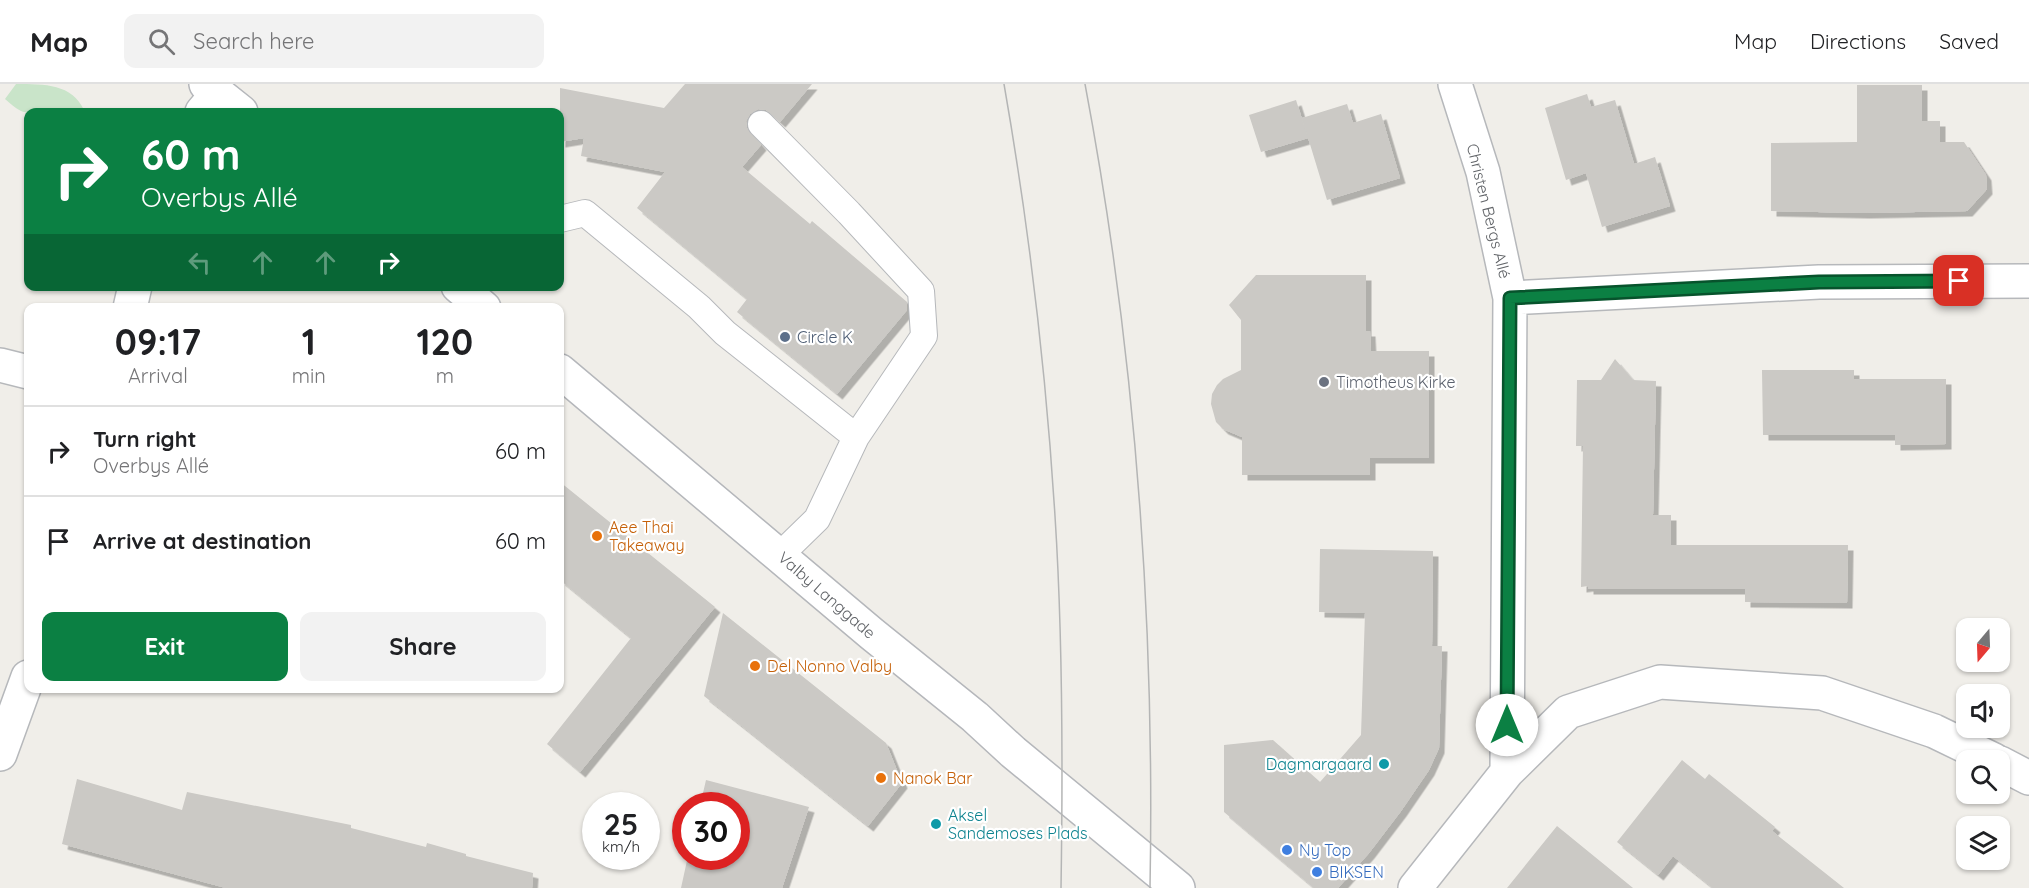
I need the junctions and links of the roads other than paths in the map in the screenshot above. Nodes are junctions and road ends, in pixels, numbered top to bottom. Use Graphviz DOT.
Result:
graph roads {
  1 [pos="1455,84"];
  2 [pos="761,124"];
  3 [pos="564,218"];
  4 [pos="2029,281"];
  5 [pos="1510,298"];
  6 [pos="0,365"];
  7 [pos="24,371"];
  8 [pos="564,374"];
  9 [pos="856,436"];
  10 [pos="780,555"];
  11 [pos="24,688"];
  12 [pos="1973,750"];
  13 [pos="0,754"];
  14 [pos="2010,768"];
  15 [pos="1507,772"];
  16 [pos="2029,777"];
  17 [pos="1178,888"];
  18 [pos="1415,888"];
  1 -- 5 [label="street, Christen Bergs Allé"];
  2 -- 9 [label="lane"];
  3 -- 9 [label="lane"];
  4 -- 5 [label="street"];
  5 -- 15 [label="street, Christen Bergs Allé"];
  6 -- 7 [label="street"];
  8 -- 10 [label="street, Valby Langgade"];
  9 -- 10 [label="lane"];
  10 -- 17 [label="street, Valby Langgade"];
  11 -- 13 [label="street"];
  12 -- 15 [label="street"];
  14 -- 16 [label="street"];
  15 -- 18 [label="street"];
}
